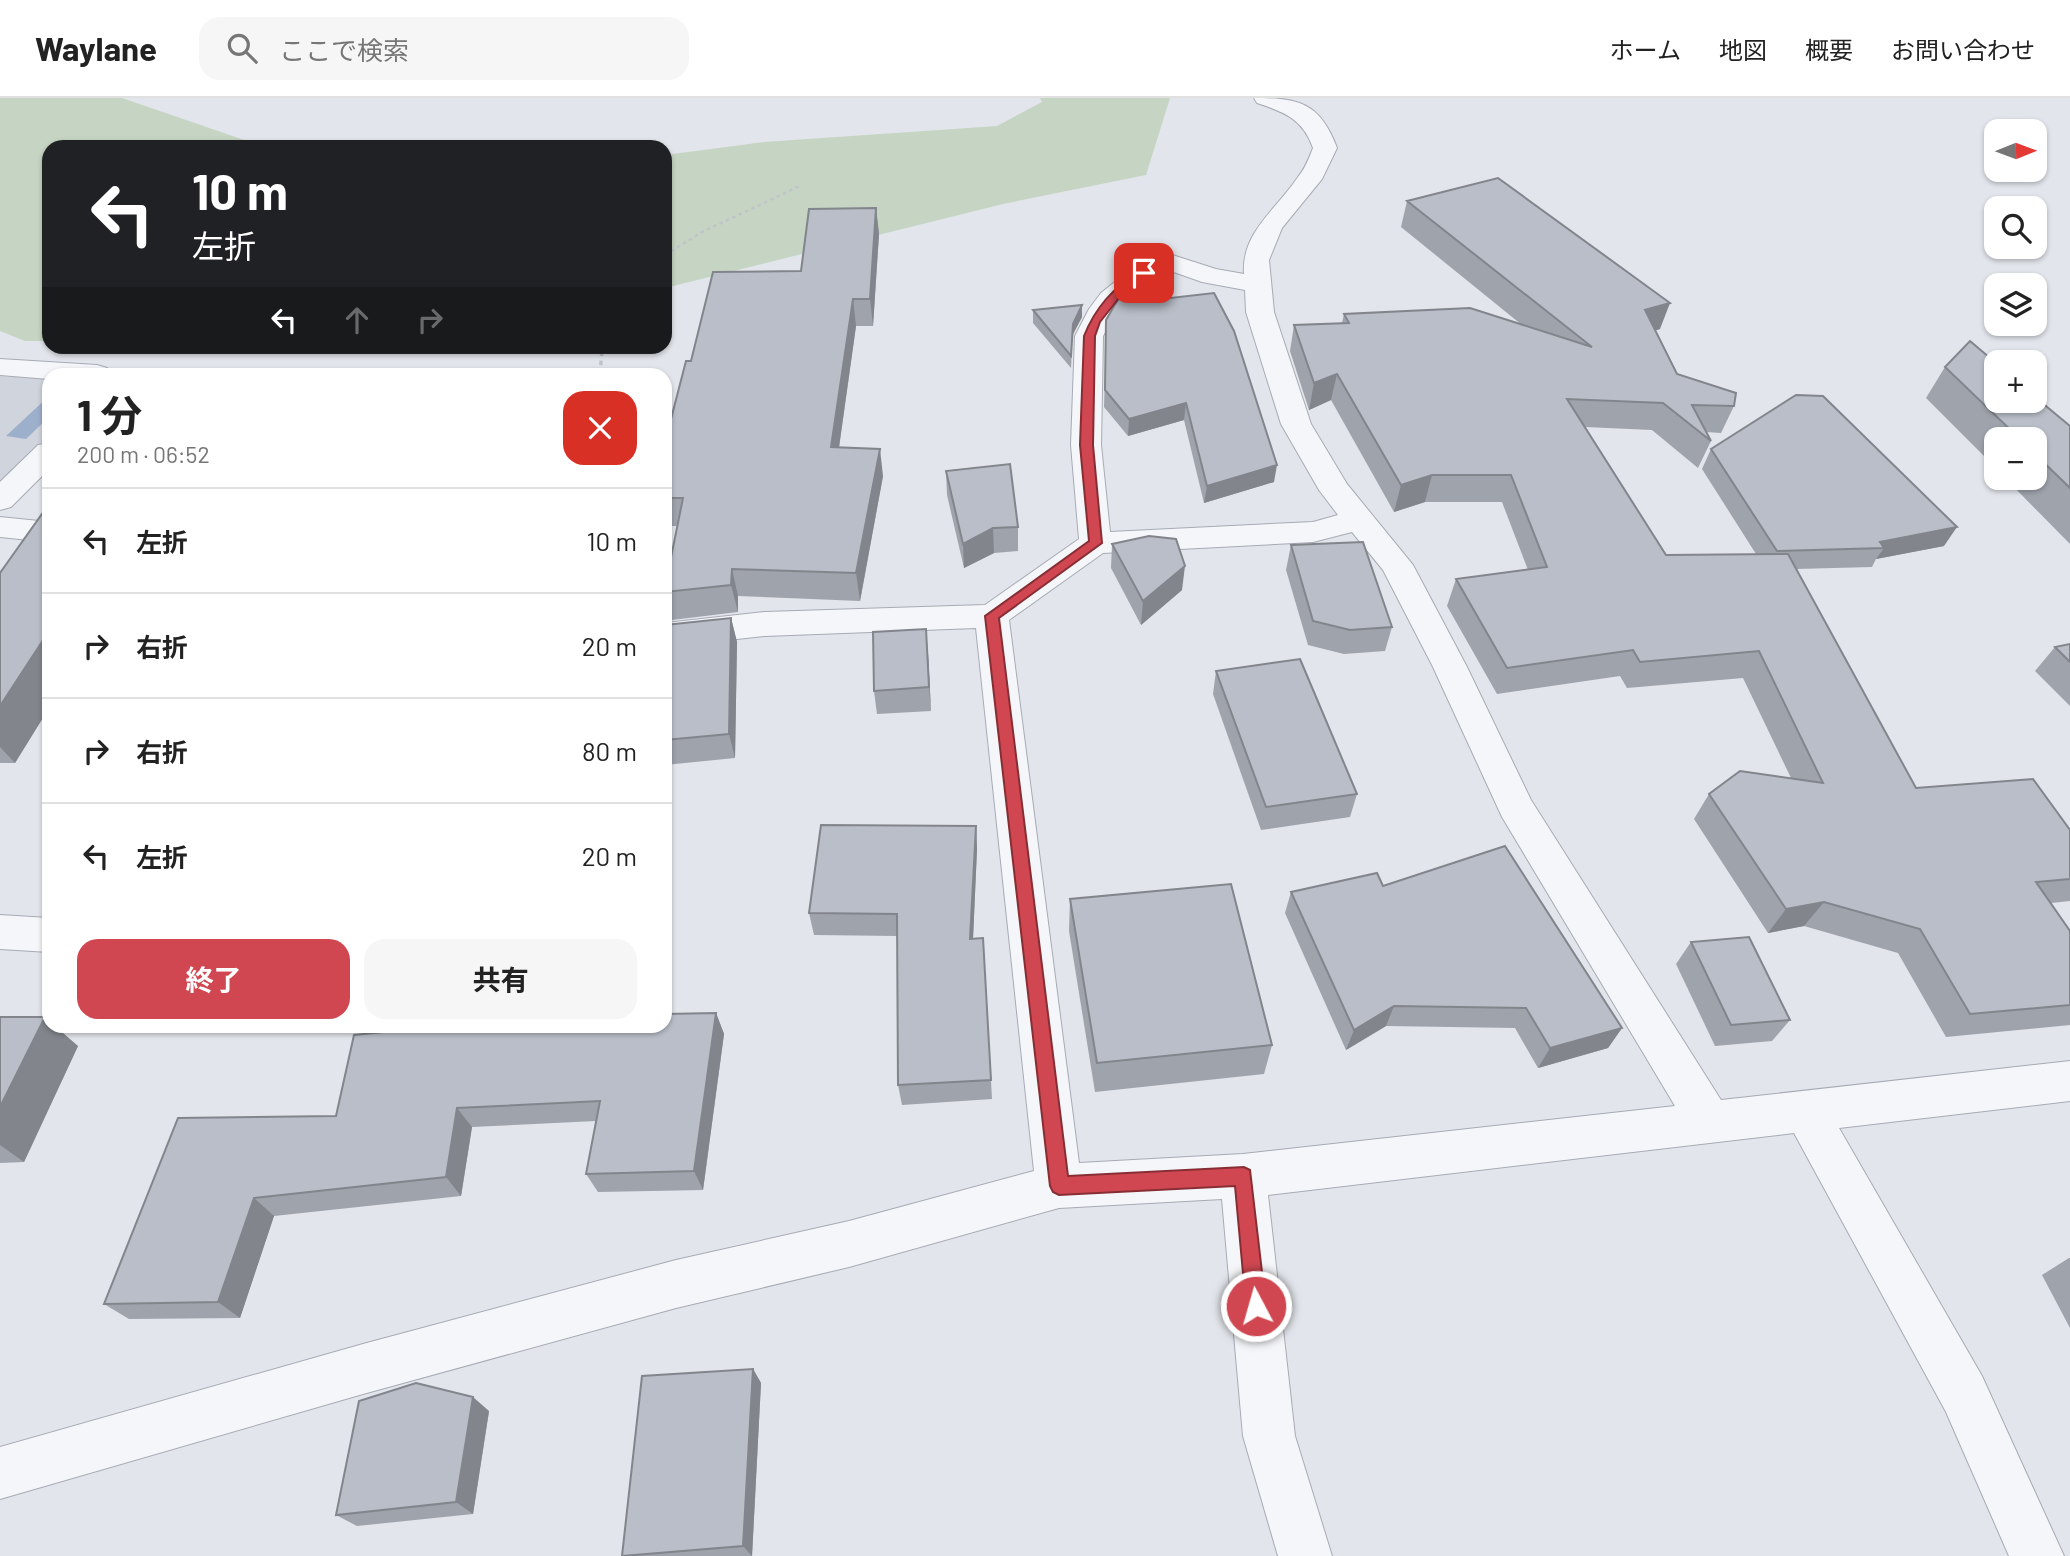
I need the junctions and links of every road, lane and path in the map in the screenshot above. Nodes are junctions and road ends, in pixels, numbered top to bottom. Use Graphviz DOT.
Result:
graph roads {
  1 [pos="1265,98"];
  2 [pos="802,185"];
  3 [pos="672,251"];
  4 [pos="1258,285"];
  5 [pos="0,368"];
  6 [pos="42,371"];
  7 [pos="42,459"];
  8 [pos="0,500"];
  9 [pos="1360,519"];
  10 [pos="0,527"];
  11 [pos="42,531"];
  12 [pos="1095,543"];
  13 [pos="992,616"];
  14 [pos="672,634"];
  15 [pos="0,932"];
  16 [pos="42,935"];
  17 [pos="2070,1082"];
  18 [pos="1806,1112"];
  19 [pos="1710,1123"];
  20 [pos="1244,1176"];
  21 [pos="1059,1186"];
  22 [pos="0,1473"];
  23 [pos="1305,1556"];
  24 [pos="2037,1556"];
  1 -- 4 [label="street"];
  2 -- 3 [label="path"];
  4 -- 9 [label="street"];
  4 -- 12 [label="street"];
  5 -- 6 [label="street"];
  7 -- 8 [label="street"];
  9 -- 12 [label="street"];
  9 -- 19 [label="street"];
  10 -- 11 [label="street"];
  12 -- 13 [label="street"];
  13 -- 14 [label="street"];
  13 -- 21 [label="street"];
  15 -- 16 [label="street"];
  17 -- 18 [label="street"];
  18 -- 19 [label="street"];
  18 -- 24 [label="street"];
  19 -- 20 [label="street"];
  20 -- 21 [label="street"];
  20 -- 23 [label="street"];
  21 -- 22 [label="street"];
}
